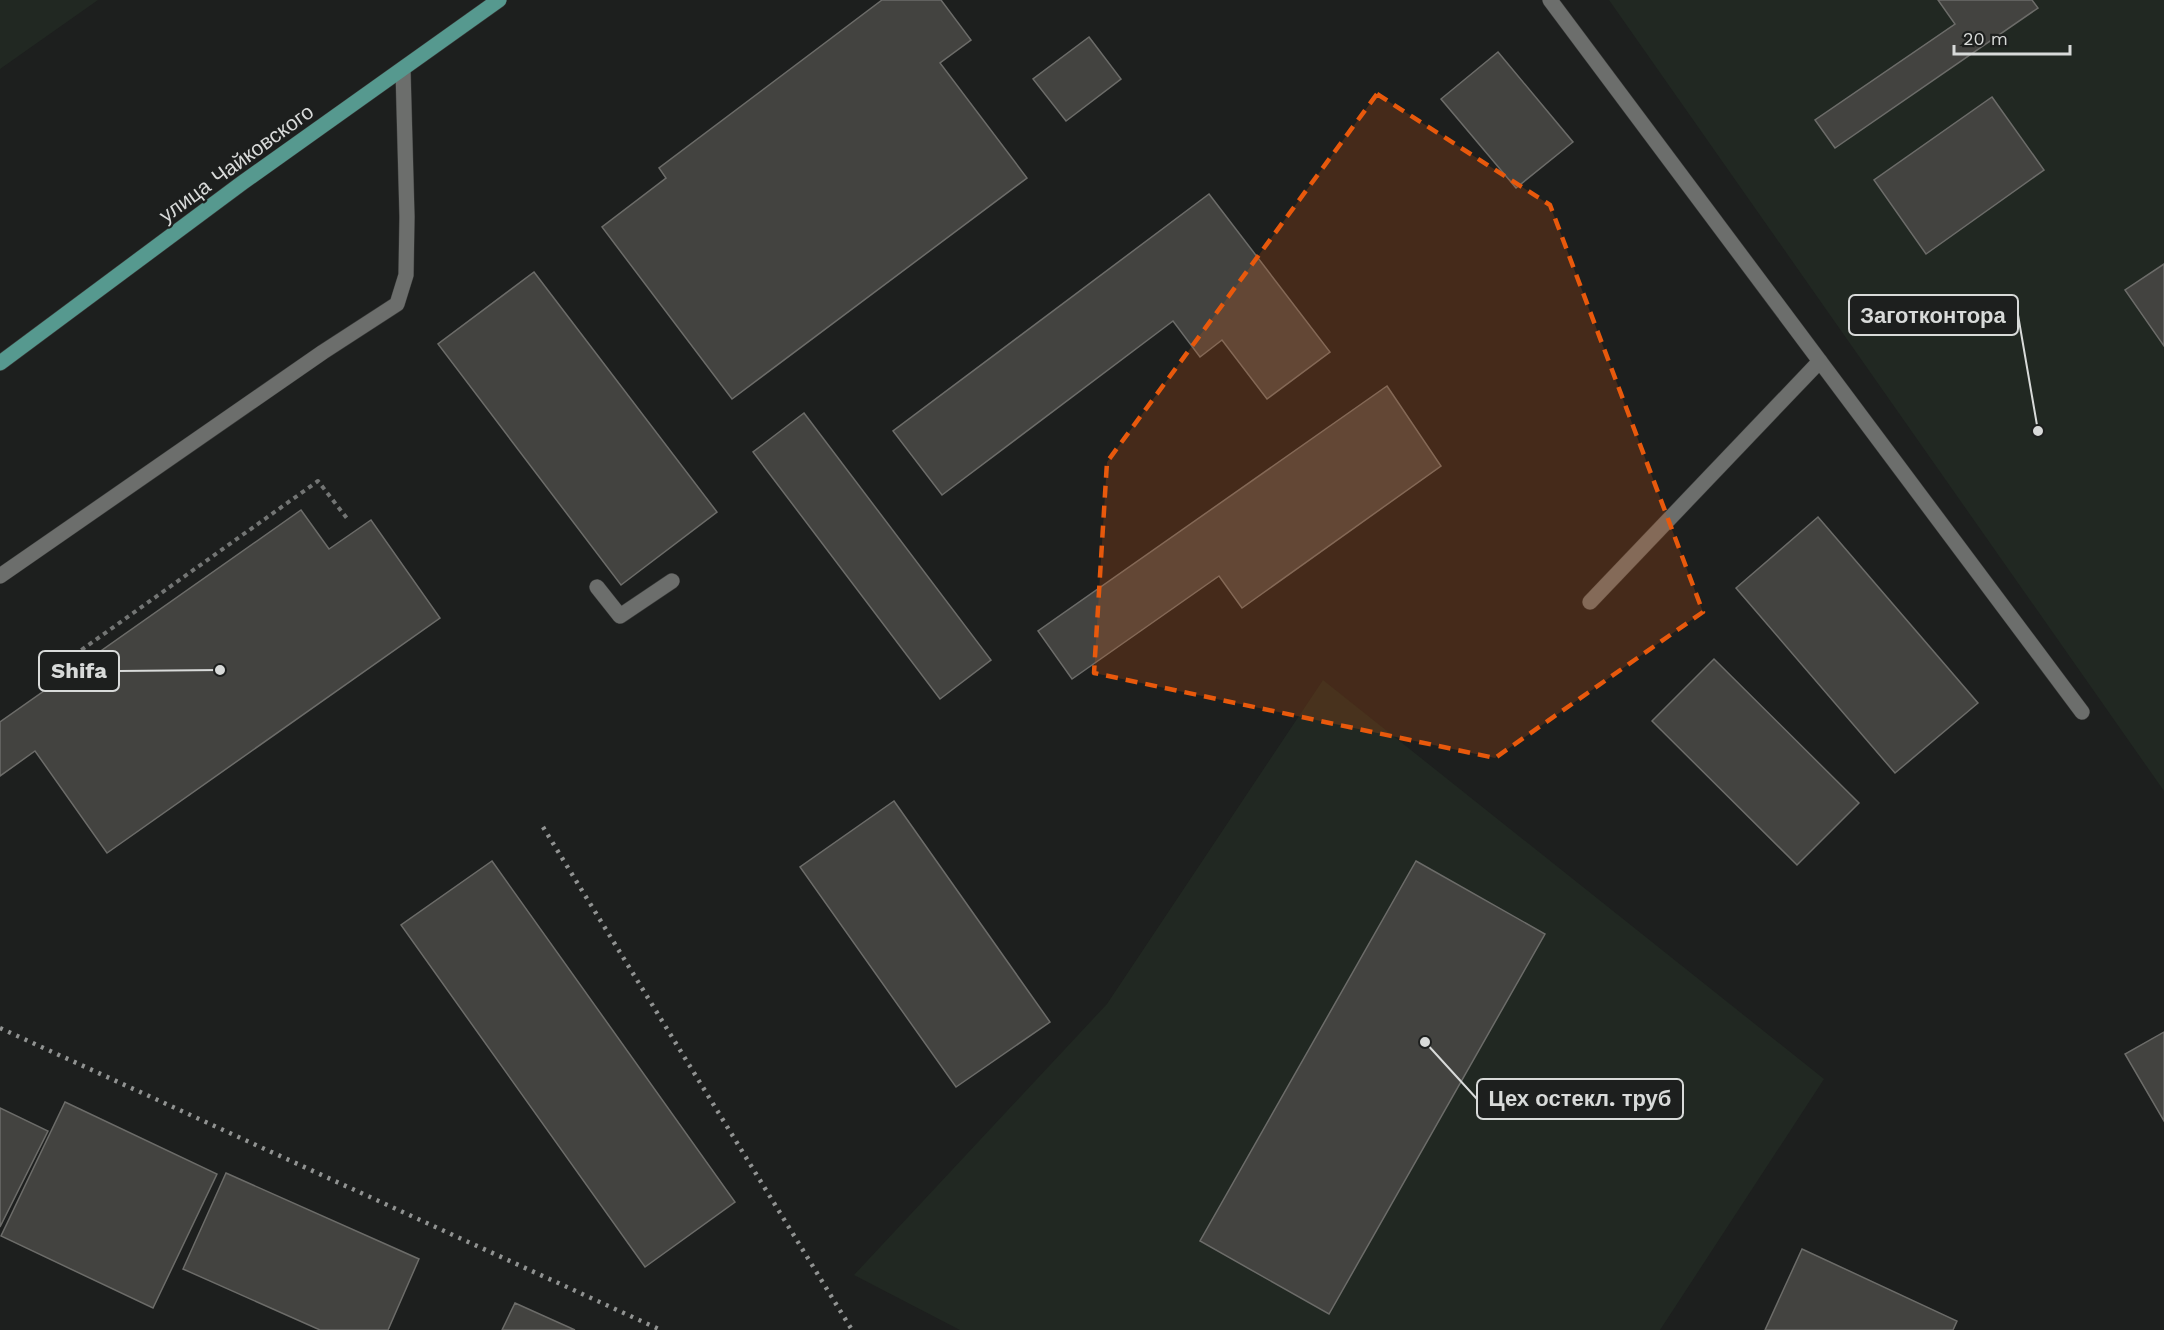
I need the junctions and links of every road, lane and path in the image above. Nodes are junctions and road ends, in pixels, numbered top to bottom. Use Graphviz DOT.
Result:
graph roads {
  1 [pos="499,0"];
  2 [pos="1550,0"];
  3 [pos="402,70"];
  4 [pos="1820,361"];
  5 [pos="0,363"];
  6 [pos="349,521"];
  7 [pos="0,576"];
  8 [pos="672,581"];
  9 [pos="597,586"];
  10 [pos="1590,602"];
  11 [pos="52,671"];
  12 [pos="2082,712"];
  1 -- 3 [label="main road, улица Чайковского"];
  2 -- 4 [label="lane"];
  3 -- 5 [label="main road, улица Чайковского"];
  3 -- 7 [label="lane"];
  4 -- 10 [label="lane"];
  4 -- 12 [label="lane"];
  6 -- 11 [label="path"];
  8 -- 9 [label="lane"];
}
